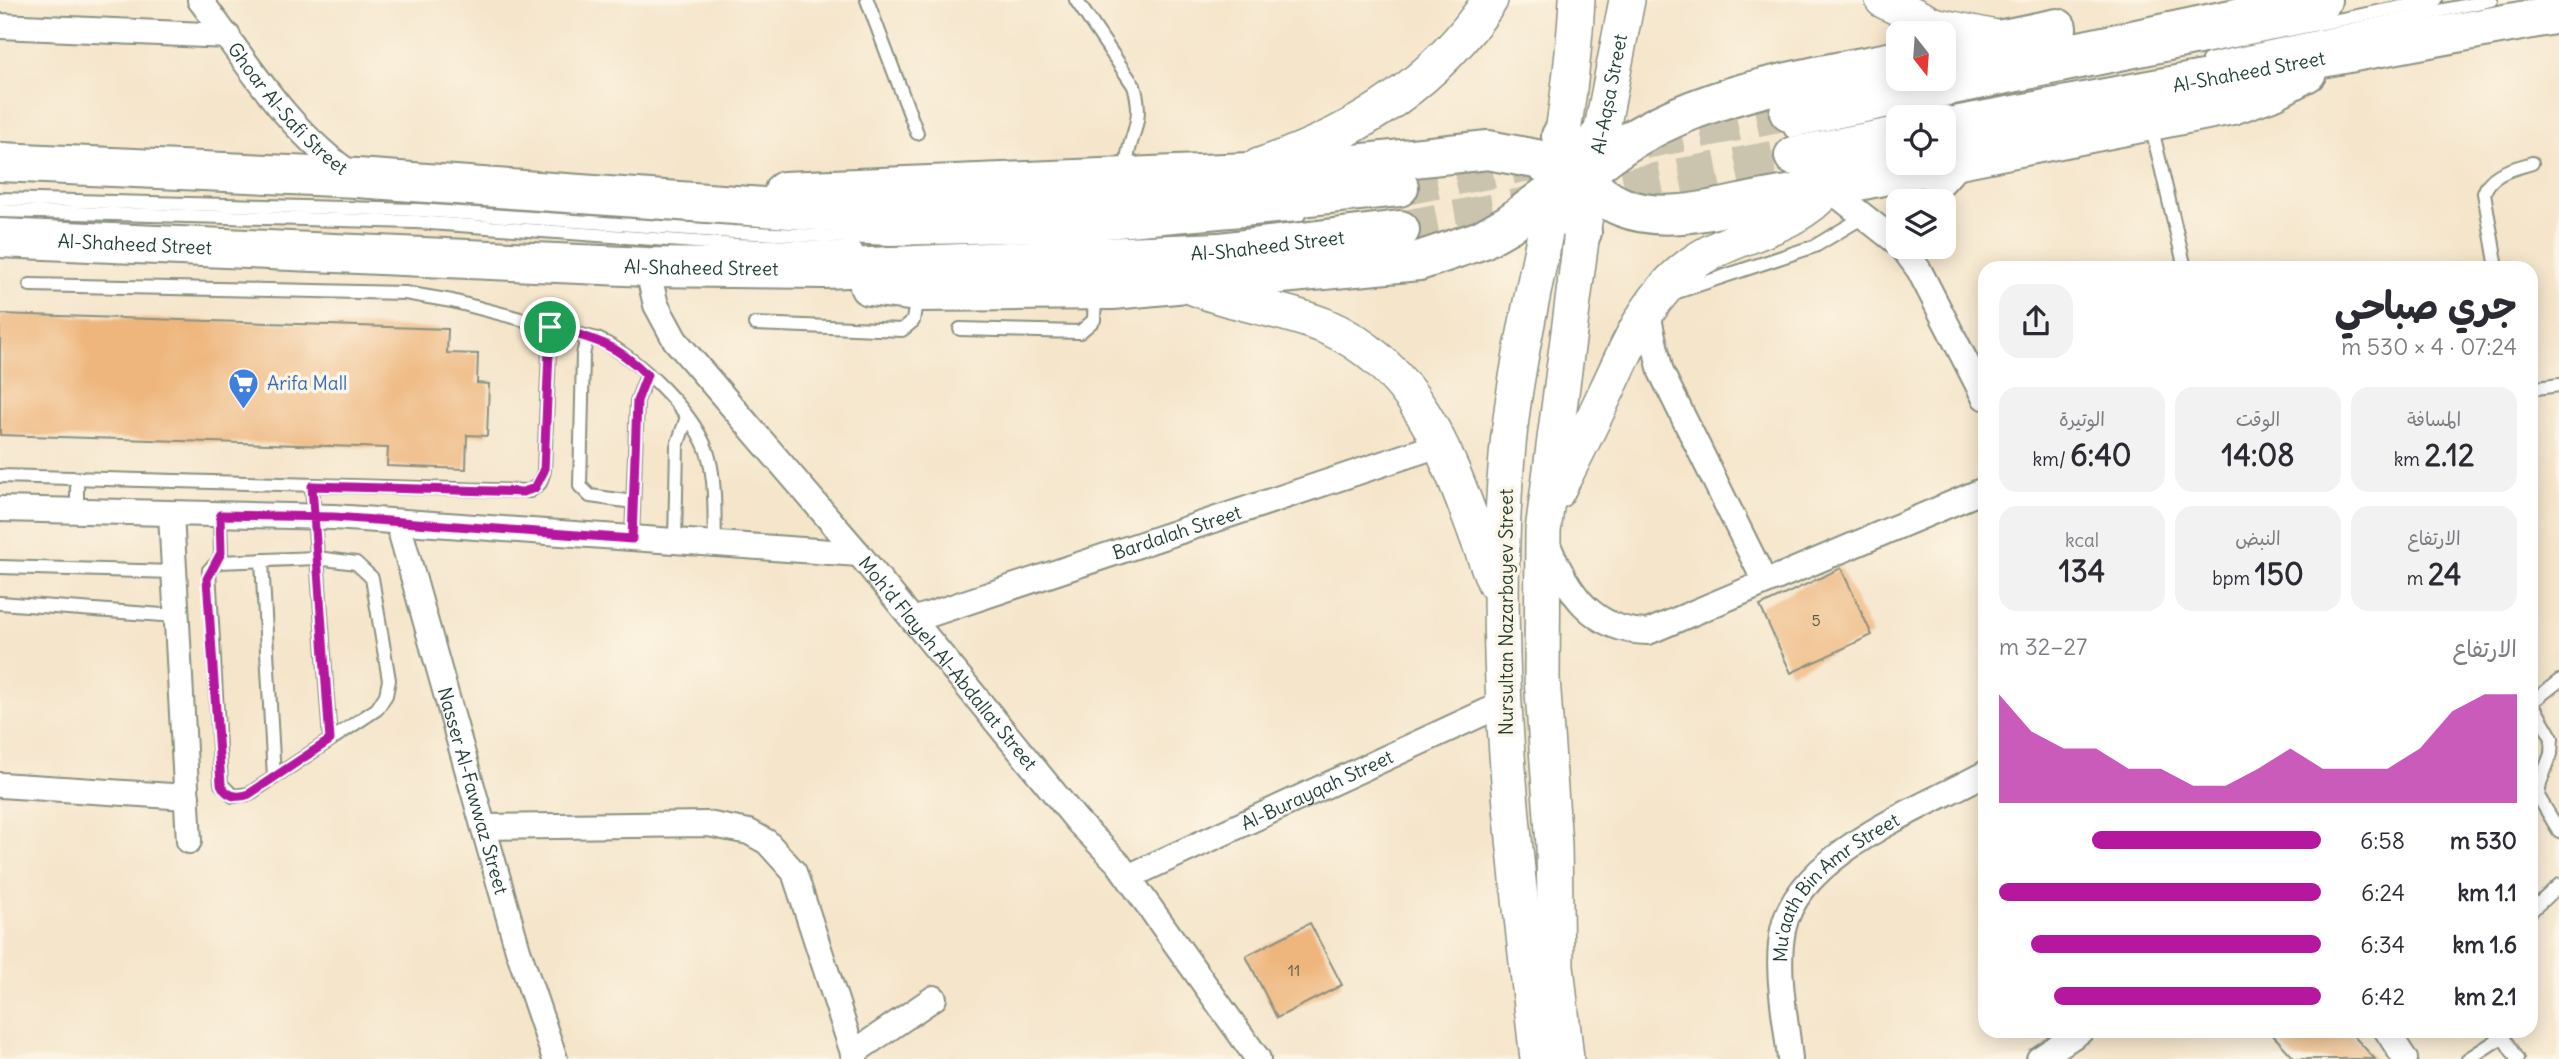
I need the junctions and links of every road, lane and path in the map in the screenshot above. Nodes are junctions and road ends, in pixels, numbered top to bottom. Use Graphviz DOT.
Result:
graph roads {
  1 [pos="200,0"];
  2 [pos="867,0"];
  3 [pos="1076,0"];
  4 [pos="1490,0"];
  5 [pos="1577,0"];
  6 [pos="1628,0"];
  7 [pos="1883,0"];
  8 [pos="2193,0"];
  9 [pos="2322,0"];
  10 [pos="2436,0"];
  11 [pos="2491,0"];
  12 [pos="2557,20"];
  13 [pos="0,26"];
  14 [pos="228,36"];
  15 [pos="2010,38"];
  16 [pos="1956,49"];
  17 [pos="2331,55"];
  18 [pos="1886,64"];
  19 [pos="1956,110"];
  20 [pos="2150,121"];
  21 [pos="1886,123"];
  22 [pos="917,133"];
  23 [pos="1792,135"];
  24 [pos="1886,136"];
  25 [pos="1956,151"];
  26 [pos="1956,152"];
  27 [pos="0,162"];
  28 [pos="2532,163"];
  29 [pos="1242,171"];
  30 [pos="1886,171"];
  31 [pos="1130,177"];
  32 [pos="357,178"];
  33 [pos="1574,179"];
  34 [pos="1828,188"];
  35 [pos="0,199"];
  36 [pos="699,204"];
  37 [pos="1359,205"];
  38 [pos="1399,205"];
  39 [pos="0,211"];
  40 [pos="1866,216"];
  41 [pos="1886,233"];
  42 [pos="0,238"];
  43 [pos="1918,259"];
  44 [pos="2183,261"];
  45 [pos="2496,261"];
  46 [pos="648,267"];
  47 [pos="824,269"];
  48 [pos="406,275"];
  49 [pos="30,285"];
  50 [pos="1188,285"];
  51 [pos="1095,290"];
  52 [pos="918,292"];
  53 [pos="1647,310"];
  54 [pos="755,324"];
  55 [pos="550,327"];
  56 [pos="960,329"];
  57 [pos="587,337"];
  58 [pos="647,375"];
  59 [pos="1978,384"];
  60 [pos="2559,385"];
  61 [pos="2538,388"];
  62 [pos="687,417"];
  63 [pos="1439,444"];
  64 [pos="0,477"];
  65 [pos="77,479"];
  66 [pos="312,486"];
  67 [pos="1978,493"];
  68 [pos="633,502"];
  69 [pos="0,509"];
  70 [pos="77,512"];
  71 [pos="171,514"];
  72 [pos="220,515"];
  73 [pos="314,517"];
  74 [pos="398,523"];
  75 [pos="1544,524"];
  76 [pos="632,539"];
  77 [pos="675,541"];
  78 [pos="716,544"];
  79 [pos="859,554"];
  80 [pos="317,558"];
  81 [pos="262,561"];
  82 [pos="218,562"];
  83 [pos="0,567"];
  84 [pos="174,572"];
  85 [pos="1765,582"];
  86 [pos="1503,601"];
  87 [pos="0,603"];
  88 [pos="176,616"];
  89 [pos="913,620"];
  90 [pos="2559,681"];
  91 [pos="2538,696"];
  92 [pos="1505,703"];
  93 [pos="2538,713"];
  94 [pos="330,740"];
  95 [pos="274,777"];
  96 [pos="1978,777"];
  97 [pos="0,785"];
  98 [pos="2538,788"];
  99 [pos="187,797"];
  100 [pos="2538,803"];
  101 [pos="484,827"];
  102 [pos="2559,831"];
  103 [pos="189,841"];
  104 [pos="1128,877"];
  105 [pos="2559,885"];
  106 [pos="2538,905"];
  107 [pos="934,998"];
  108 [pos="2070,1038"];
  109 [pos="2392,1038"];
  110 [pos="2496,1038"];
  111 [pos="2504,1038"];
  112 [pos="854,1056"];
  113 [pos="555,1059"];
  114 [pos="1258,1059"];
  115 [pos="1538,1059"];
  116 [pos="1566,1059"];
  117 [pos="1790,1059"];
  118 [pos="2039,1059"];
  119 [pos="2405,1059"];
  120 [pos="2468,1059"];
  121 [pos="2517,1059"];
  1 -- 14 [label="street, Ghoar Al-Safi Street"];
  2 -- 22 [label="lane"];
  3 -- 31 [label="lane"];
  4 -- 29 [label="main road"];
  5 -- 33 [label="main road, Al-Aqsa Street"];
  6 -- 33 [label="main road, Al-Aqsa Street"];
  7 -- 15 [label="main road"];
  8 -- 15 [label="highway"];
  9 -- 23 [label="highway"];
  10 -- 23 [label="lane"];
  11 -- 19 [label="lane"];
  12 -- 17 [label="highway, Al-Shaheed Street"];
  13 -- 14 [label="street"];
  14 -- 32 [label="street, Ghoar Al-Safi Street"];
  15 -- 16 [label="highway"];
  17 -- 20 [label="highway"];
  17 -- 25 [label="highway, Al-Shaheed Street"];
  18 -- 33 [label="highway"];
  20 -- 26 [label="highway"];
  20 -- 44 [label="lane"];
  21 -- 23 [label="lane"];
  23 -- 24 [label="highway"];
  27 -- 32 [label="highway"];
  28 -- 45 [label="lane"];
  29 -- 31 [label="highway"];
  29 -- 33 [label="highway"];
  30 -- 34 [label="highway"];
  31 -- 36 [label="highway"];
  32 -- 36 [label="highway"];
  33 -- 34 [label="highway"];
  33 -- 50 [label="highway"];
  33 -- 75 [label="main road, Nursultan Nazarbayev Street"];
  33 -- 86 [label="main road, Nursultan Nazarbayev Street"];
  34 -- 40 [label="street"];
  34 -- 53 [label="main road"];
  35 -- 39 [label="lane"];
  36 -- 38 [label="highway"];
  37 -- 38 [label="lane"];
  38 -- 47 [label="highway, Al-Shaheed Street"];
  40 -- 41 [label="street"];
  40 -- 53 [label="lane"];
  42 -- 48 [label="highway, Al-Shaheed Street"];
  43 -- 59 [label="street"];
  46 -- 47 [label="highway, Al-Shaheed Street"];
  46 -- 48 [label="highway, Al-Shaheed Street"];
  46 -- 79 [label="street, Moh’d Flayeh Al-Abdallat Street"];
  47 -- 52 [label="highway"];
  48 -- 49 [label="lane"];
  48 -- 55 [label="lane"];
  50 -- 51 [label="highway"];
  50 -- 63 [label="main road"];
  51 -- 52 [label="highway"];
  51 -- 56 [label="lane"];
  52 -- 54 [label="lane"];
  53 -- 75 [label="main road"];
  53 -- 85 [label="street"];
  55 -- 57 [label="lane"];
  55 -- 66 [label="lane"];
  57 -- 58 [label="lane"];
  57 -- 68 [label="lane"];
  58 -- 62 [label="lane"];
  58 -- 68 [label="lane"];
  60 -- 61 [label="lane"];
  62 -- 77 [label="lane"];
  62 -- 78 [label="lane"];
  63 -- 86 [label="main road"];
  63 -- 89 [label="street, Bardalah Street"];
  64 -- 65 [label="lane"];
  65 -- 66 [label="lane"];
  65 -- 70 [label="lane"];
  66 -- 73 [label="lane"];
  67 -- 85 [label="street"];
  68 -- 76 [label="lane"];
  69 -- 70 [label="street"];
  70 -- 71 [label="street"];
  71 -- 72 [label="street"];
  71 -- 84 [label="street"];
  72 -- 73 [label="street"];
  72 -- 82 [label="lane"];
  73 -- 74 [label="street"];
  73 -- 80 [label="lane"];
  74 -- 76 [label="street"];
  74 -- 101 [label="street, Nasser Al-Fawwaz Street"];
  75 -- 85 [label="street"];
  75 -- 116 [label="main road, Nursultan Nazarbayev Street"];
  76 -- 77 [label="street"];
  77 -- 78 [label="street"];
  78 -- 79 [label="street"];
  79 -- 89 [label="street, Moh’d Flayeh Al-Abdallat Street"];
  80 -- 81 [label="lane"];
  80 -- 94 [label="lane"];
  80 -- 94 [label="lane"];
  81 -- 82 [label="lane"];
  81 -- 95 [label="lane"];
  82 -- 95 [label="lane"];
  83 -- 84 [label="lane"];
  84 -- 88 [label="street"];
  86 -- 92 [label="main road, Nursultan Nazarbayev Street"];
  87 -- 88 [label="lane"];
  88 -- 99 [label="street"];
  89 -- 104 [label="street, Moh’d Flayeh Al-Abdallat Street"];
  90 -- 91 [label="lane"];
  92 -- 104 [label="street, Al-Burayqah Street"];
  92 -- 115 [label="main road, Nursultan Nazarbayev Street"];
  93 -- 98 [label="lane"];
  94 -- 95 [label="lane"];
  96 -- 117 [label="street, Mu'aath Bin Amr Street"];
  97 -- 99 [label="street"];
  99 -- 103 [label="street"];
  100 -- 102 [label="lane"];
  101 -- 112 [label="street"];
  101 -- 113 [label="street, Nasser Al-Fawwaz Street"];
  104 -- 114 [label="street, Moh’d Flayeh Al-Abdallat Street"];
  105 -- 106 [label="lane"];
  107 -- 112 [label="street"];
  108 -- 118 [label="street"];
  109 -- 119 [label="street"];
  110 -- 120 [label="lane"];
  111 -- 121 [label="lane"];
}
